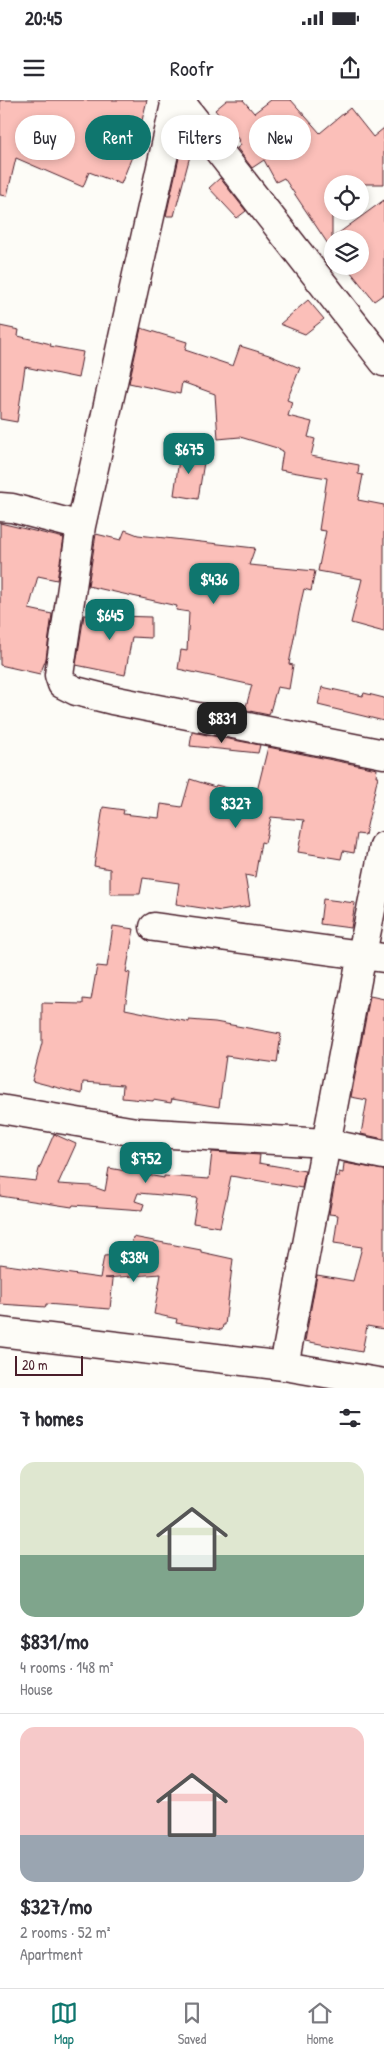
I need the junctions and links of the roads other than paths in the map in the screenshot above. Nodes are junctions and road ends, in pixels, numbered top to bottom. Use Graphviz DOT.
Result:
graph roads {
  1 [pos="173,101"];
  2 [pos="384,362"];
  3 [pos="0,507"];
  4 [pos="81,526"];
  5 [pos="384,754"];
  6 [pos="384,846"];
  7 [pos="154,927"];
  8 [pos="373,956"];
  9 [pos="0,1109"];
  10 [pos="326,1143"];
  11 [pos="384,1155"];
  12 [pos="0,1332"];
  13 [pos="284,1366"];
  14 [pos="384,1383"];
  1 -- 2 [label="street"];
  1 -- 4 [label="street"];
  3 -- 4 [label="street"];
  4 -- 5 [label="street"];
  6 -- 8 [label="street"];
  7 -- 8 [label="street"];
  8 -- 10 [label="street"];
  9 -- 10 [label="street"];
  10 -- 11 [label="street"];
  10 -- 13 [label="street"];
  12 -- 13 [label="street"];
  13 -- 14 [label="street"];
}
